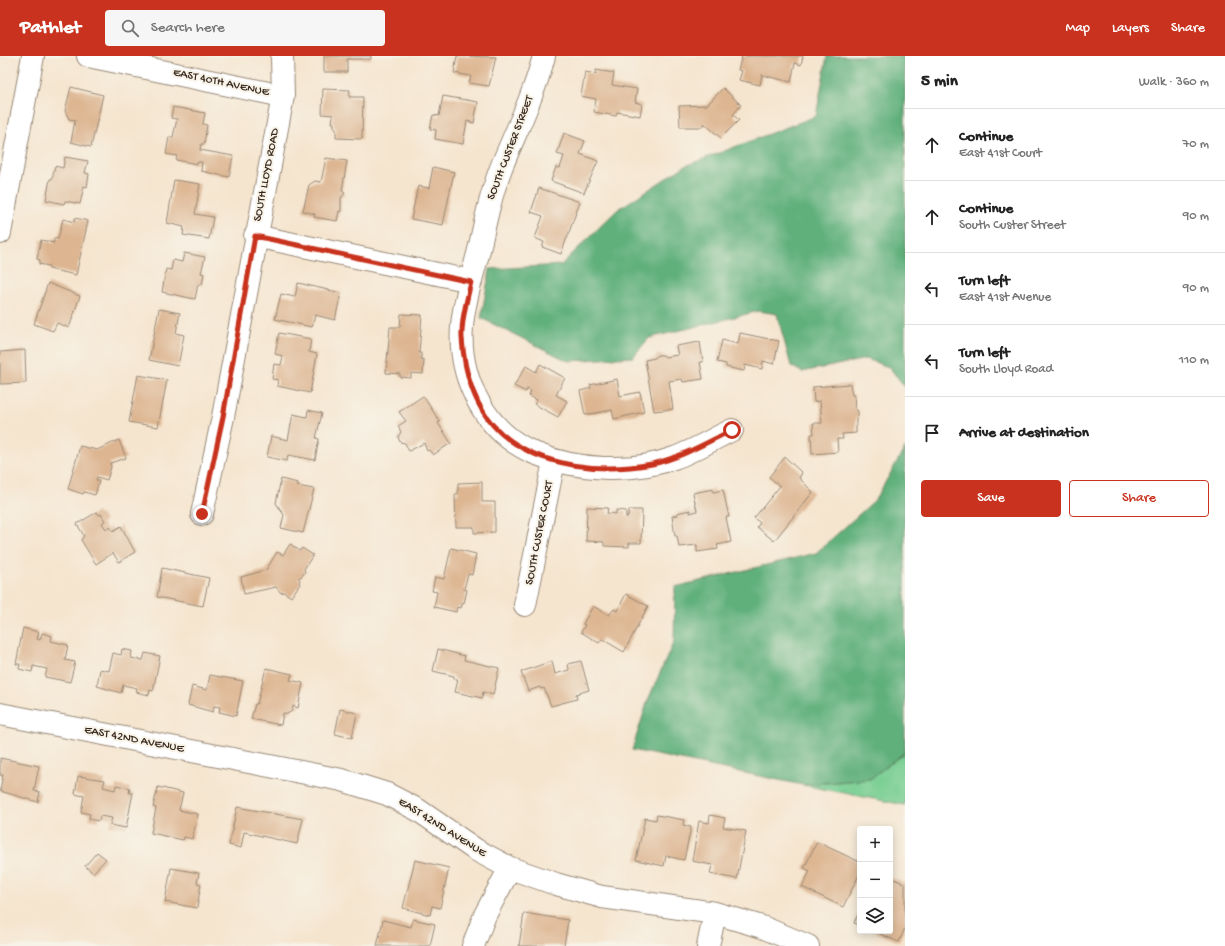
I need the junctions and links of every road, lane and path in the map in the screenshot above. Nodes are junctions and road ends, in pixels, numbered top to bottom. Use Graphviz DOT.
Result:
graph roads {
  1 [pos="33,56"];
  2 [pos="88,56"];
  3 [pos="282,56"];
  4 [pos="544,56"];
  5 [pos="283,96"];
  6 [pos="0,233"];
  7 [pos="255,236"];
  8 [pos="471,282"];
  9 [pos="732,430"];
  10 [pos="554,461"];
  11 [pos="202,514"];
  12 [pos="526,605"];
  13 [pos="0,714"];
  14 [pos="510,868"];
  15 [pos="715,913"];
  16 [pos="473,946"];
  17 [pos="708,946"];
  18 [pos="808,946"];
  1 -- 6 [label="street"];
  2 -- 5 [label="street, EAST 40TH AVENUE"];
  3 -- 5 [label="street, SOUTH LLOYD ROAD"];
  4 -- 8 [label="street, SOUTH CUSTER STREET"];
  5 -- 7 [label="street, SOUTH LLOYD ROAD"];
  7 -- 8 [label="street"];
  7 -- 11 [label="street, SOUTH LLOYD ROAD"];
  8 -- 10 [label="street, SOUTH CUSTER STREET"];
  9 -- 10 [label="street, SOUTH CUSTER STREET"];
  10 -- 12 [label="street, SOUTH CUSTER COURT"];
  13 -- 14 [label="street, EAST 42ND AVENUE"];
  14 -- 15 [label="street, EAST 42ND AVENUE"];
  14 -- 16 [label="street"];
  15 -- 17 [label="street"];
  15 -- 18 [label="street, EAST 42ND AVENUE"];
}
